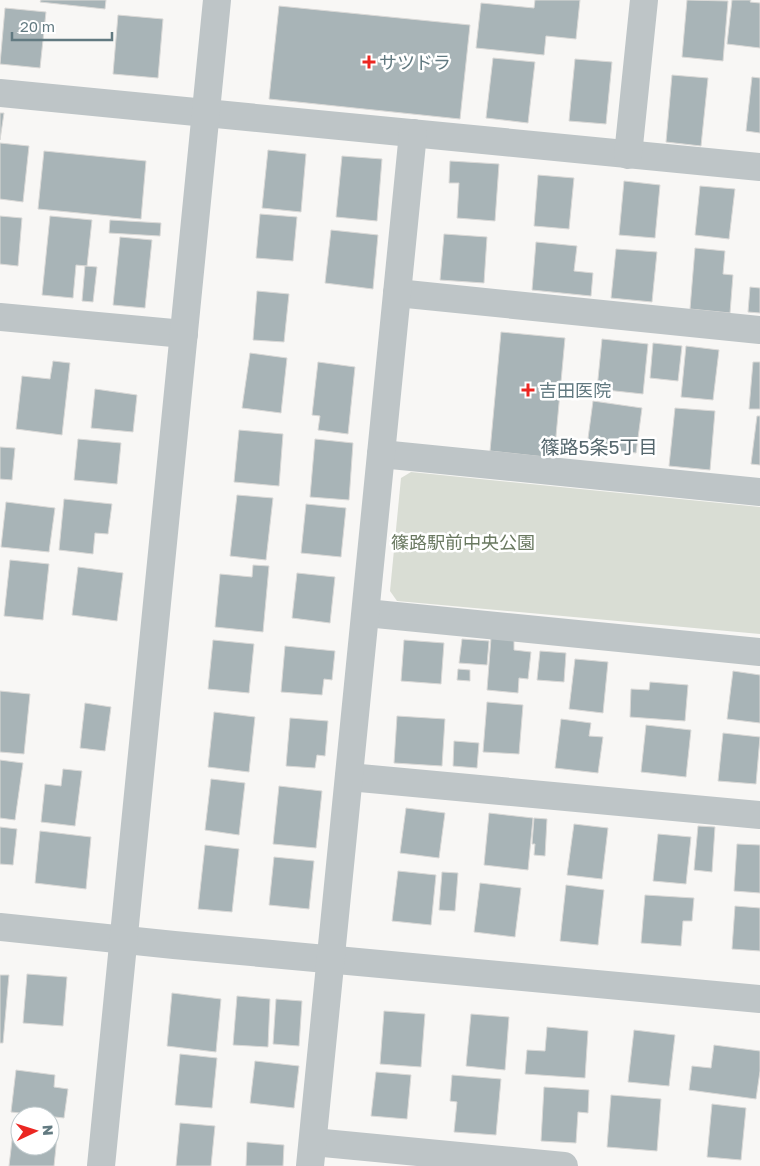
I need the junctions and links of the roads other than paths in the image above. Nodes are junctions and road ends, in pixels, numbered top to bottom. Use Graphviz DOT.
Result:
graph roads {
  1 [pos="217,0"];
  2 [pos="644,0"];
  3 [pos="0,93"];
  4 [pos="206,113"];
  5 [pos="414,133"];
  6 [pos="628,155"];
  7 [pos="760,167"];
  8 [pos="397,293"];
  9 [pos="0,317"];
  10 [pos="760,330"];
  11 [pos="184,334"];
  12 [pos="381,454"];
  13 [pos="760,492"];
  14 [pos="366,613"];
  15 [pos="760,652"];
  16 [pos="349,777"];
  17 [pos="760,815"];
  18 [pos="0,926"];
  19 [pos="123,940"];
  20 [pos="332,958"];
  21 [pos="760,999"];
  22 [pos="311,1154"];
  23 [pos="101,1166"];
  24 [pos="564,1166"];
  1 -- 4 [label="street"];
  2 -- 6 [label="street"];
  3 -- 4 [label="street"];
  4 -- 5 [label="street"];
  4 -- 11 [label="street"];
  5 -- 6 [label="street"];
  5 -- 8 [label="street"];
  6 -- 7 [label="street"];
  8 -- 10 [label="street"];
  8 -- 12 [label="street"];
  9 -- 11 [label="street"];
  11 -- 19 [label="street"];
  12 -- 13 [label="street"];
  12 -- 14 [label="street"];
  14 -- 15 [label="street"];
  14 -- 16 [label="street"];
  16 -- 17 [label="street"];
  16 -- 20 [label="street"];
  18 -- 19 [label="street"];
  19 -- 20 [label="street"];
  19 -- 23 [label="street"];
  20 -- 21 [label="street"];
  20 -- 22 [label="street"];
  22 -- 24 [label="street"];
}
